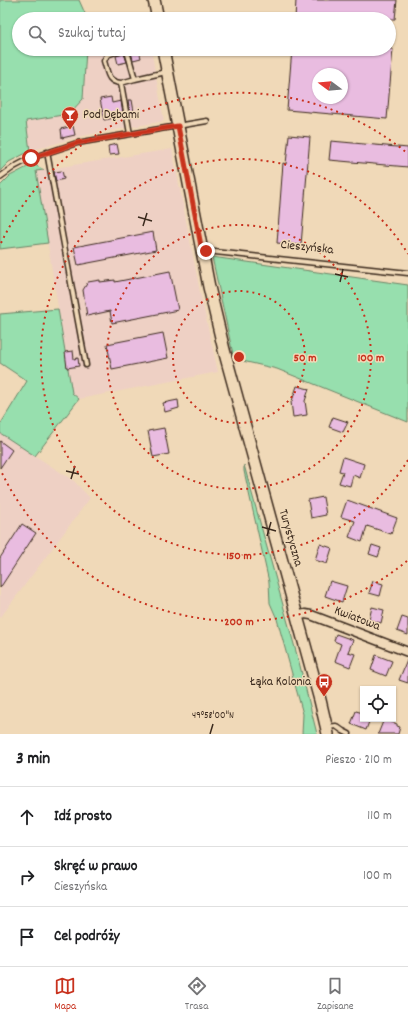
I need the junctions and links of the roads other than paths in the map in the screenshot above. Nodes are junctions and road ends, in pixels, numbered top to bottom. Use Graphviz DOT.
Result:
graph roads {
  1 [pos="154,0"];
  2 [pos="157,12"];
  3 [pos="106,56"];
  4 [pos="128,56"];
  5 [pos="165,56"];
  6 [pos="168,72"];
  7 [pos="135,79"];
  8 [pos="121,84"];
  9 [pos="207,120"];
  10 [pos="178,126"];
  11 [pos="130,134"];
  12 [pos="47,152"];
  13 [pos="0,177"];
  14 [pos="202,251"];
  15 [pos="408,273"];
  16 [pos="86,365"];
  17 [pos="298,616"];
  18 [pos="408,652"];
  19 [pos="328,730"];
  20 [pos="350,734"];
  1 -- 2 [label="main road"];
  3 -- 8 [label="lane"];
  4 -- 7 [label="lane"];
  5 -- 6 [label="main road"];
  6 -- 7 [label="lane"];
  6 -- 10 [label="main road"];
  7 -- 8 [label="lane"];
  8 -- 11 [label="lane"];
  9 -- 10 [label="lane"];
  10 -- 11 [label="lane"];
  10 -- 14 [label="main road"];
  11 -- 12 [label="lane"];
  12 -- 13 [label="lane"];
  12 -- 16 [label="lane"];
  14 -- 15 [label="lane, Cieszyńska"];
  14 -- 17 [label="main road, Turystyczna"];
  17 -- 18 [label="street, Kwiatowa"];
  17 -- 19 [label="main road, Turystyczna"];
  19 -- 20 [label="lane"];
}
